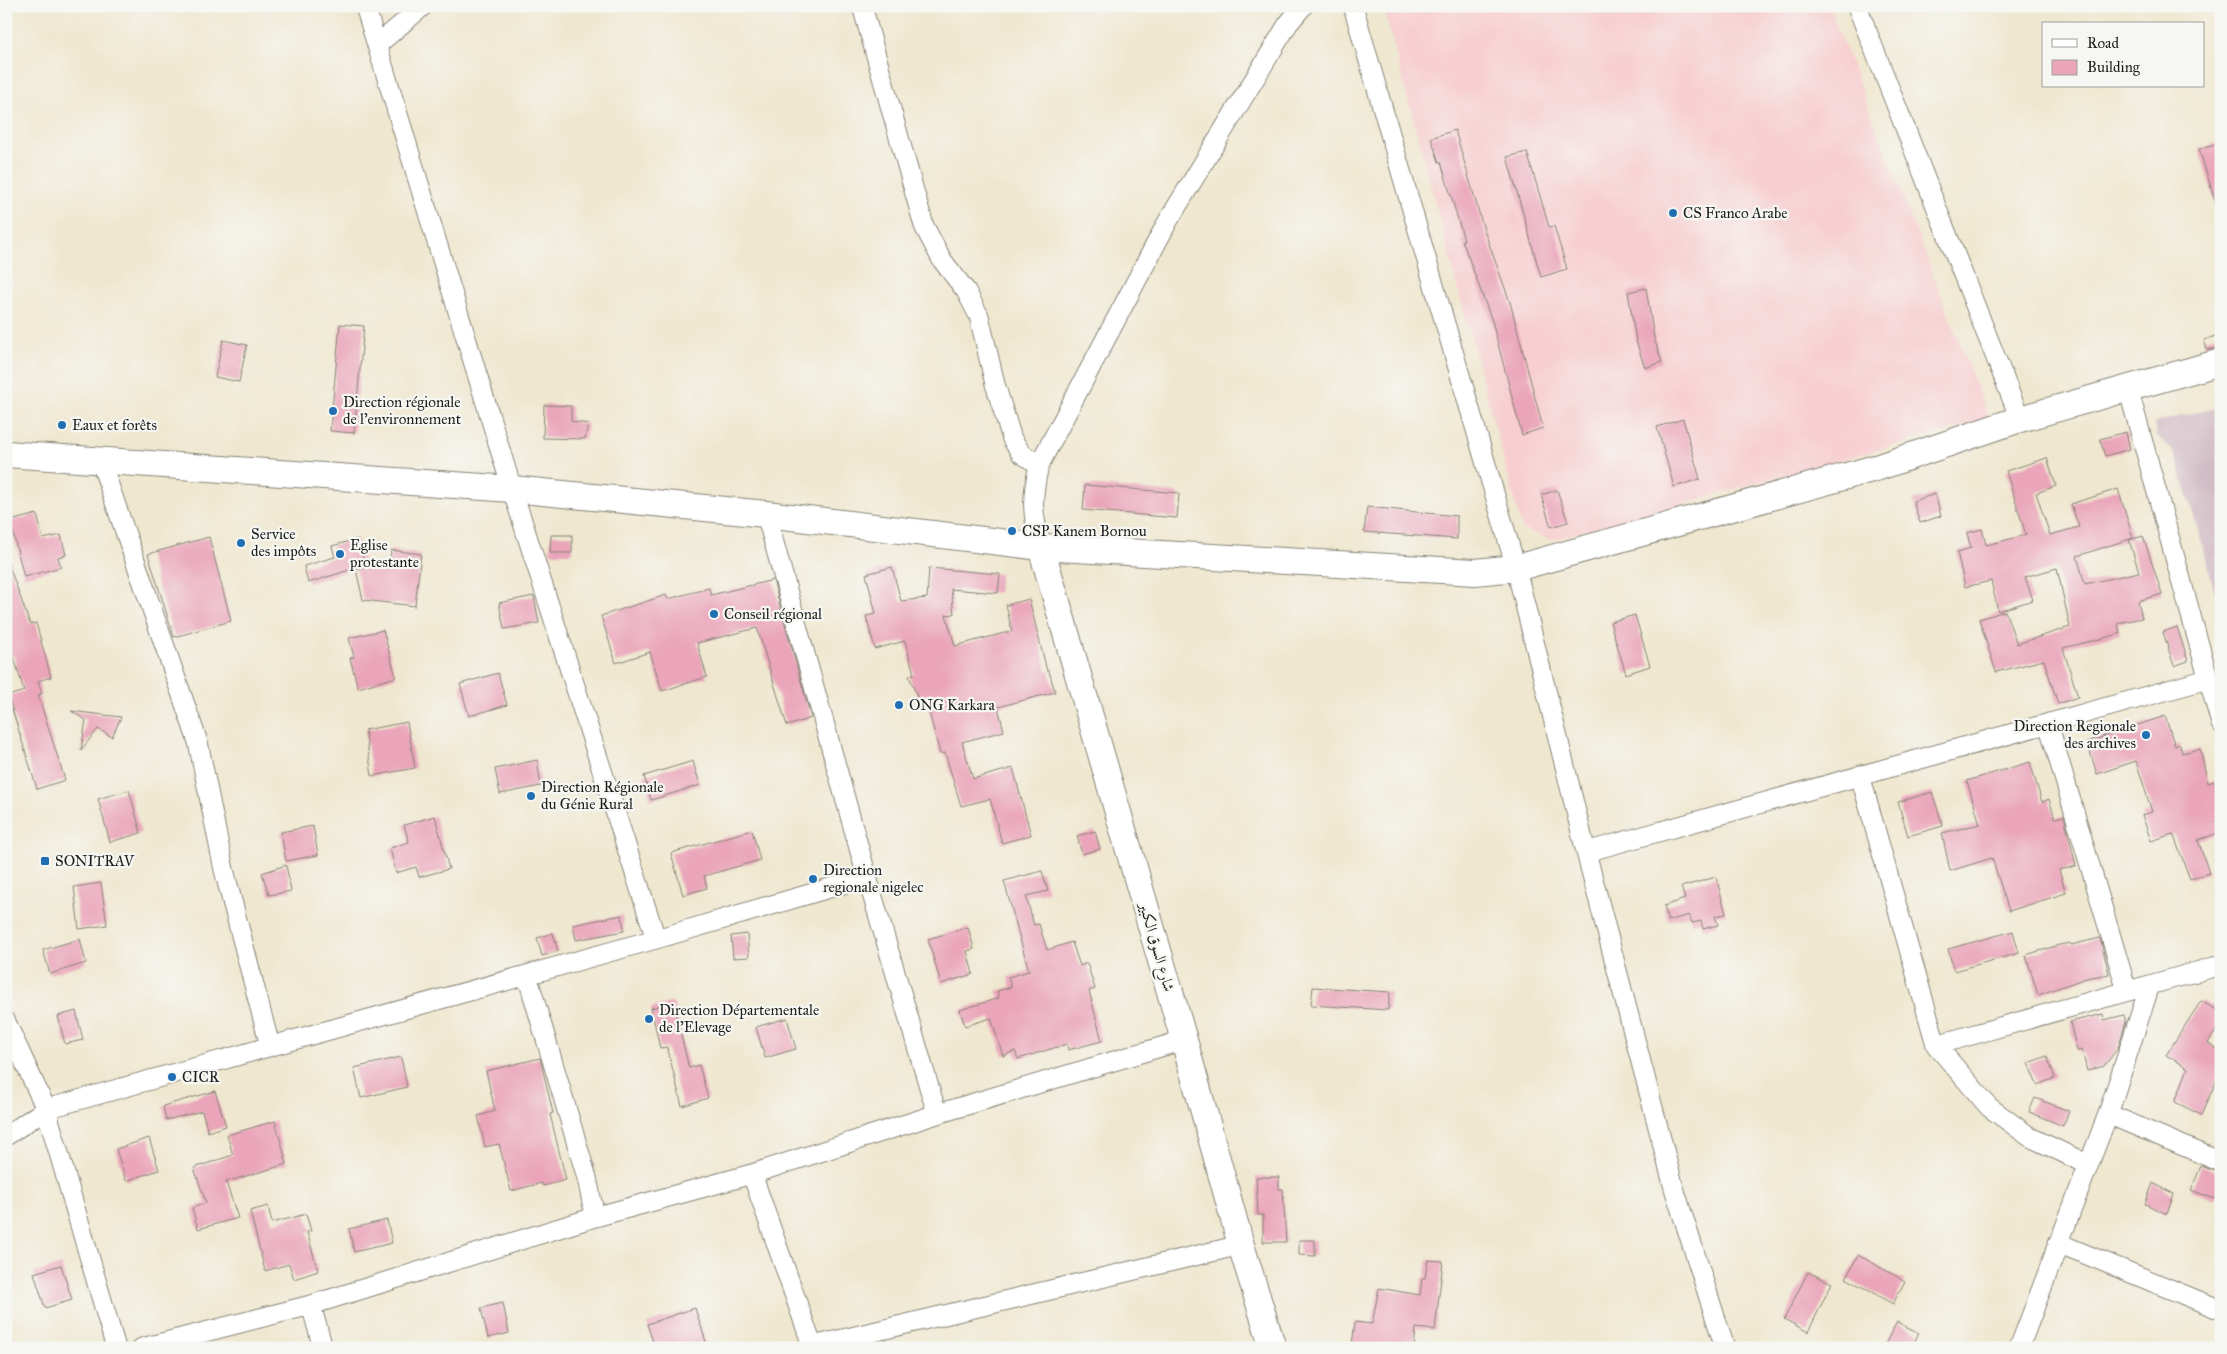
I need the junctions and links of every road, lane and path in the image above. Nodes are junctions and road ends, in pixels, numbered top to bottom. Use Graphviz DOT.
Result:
graph roads {
  1 [pos="365,6"];
  2 [pos="423,6"];
  3 [pos="862,6"];
  4 [pos="1303,6"];
  5 [pos="1354,6"];
  6 [pos="1862,7"];
  7 [pos="377,45"];
  8 [pos="2221,362"];
  9 [pos="2128,388"];
  10 [pos="2020,419"];
  11 [pos="6,454"];
  12 [pos="101,462"];
  13 [pos="1039,465"];
  14 [pos="512,489"];
  15 [pos="766,514"];
  16 [pos="1041,547"];
  17 [pos="1516,568"];
  18 [pos="2208,679"];
  19 [pos="2048,723"];
  20 [pos="2221,724"];
  21 [pos="1860,776"];
  22 [pos="1586,852"];
  23 [pos="867,877"];
  24 [pos="656,940"];
  25 [pos="2221,965"];
  26 [pos="528,975"];
  27 [pos="2150,985"];
  28 [pos="2127,991"];
  29 [pos="6,1022"];
  30 [pos="1184,1040"];
  31 [pos="1936,1045"];
  32 [pos="270,1046"];
  33 [pos="46,1110"];
  34 [pos="937,1114"];
  35 [pos="2108,1114"];
  36 [pos="6,1136"];
  37 [pos="2221,1162"];
  38 [pos="2087,1164"];
  39 [pos="752,1174"];
  40 [pos="595,1217"];
  41 [pos="2058,1243"];
  42 [pos="1241,1246"];
  43 [pos="311,1305"];
  44 [pos="2221,1310"];
  45 [pos="813,1347"];
  46 [pos="116,1348"];
  47 [pos="142,1348"];
  48 [pos="323,1348"];
  49 [pos="1273,1348"];
  50 [pos="1726,1348"];
  51 [pos="2019,1348"];
  1 -- 7 [label="street"];
  2 -- 7 [label="street"];
  3 -- 13 [label="street"];
  4 -- 13 [label="street"];
  5 -- 17 [label="street"];
  6 -- 10 [label="street"];
  7 -- 14 [label="street"];
  8 -- 9 [label="street"];
  9 -- 10 [label="street"];
  9 -- 18 [label="street"];
  10 -- 17 [label="street"];
  11 -- 12 [label="street"];
  12 -- 14 [label="street"];
  12 -- 32 [label="street"];
  13 -- 16 [label="street"];
  14 -- 15 [label="street"];
  14 -- 24 [label="street"];
  15 -- 16 [label="street"];
  15 -- 23 [label="street"];
  16 -- 17 [label="street"];
  16 -- 30 [label="street, شارع السوق الكبير"];
  17 -- 22 [label="street"];
  18 -- 19 [label="street"];
  18 -- 20 [label="street"];
  19 -- 21 [label="street"];
  19 -- 28 [label="street"];
  21 -- 22 [label="street"];
  21 -- 31 [label="street"];
  22 -- 50 [label="street"];
  23 -- 24 [label="street"];
  23 -- 34 [label="street"];
  24 -- 26 [label="street"];
  25 -- 27 [label="street"];
  26 -- 32 [label="street"];
  26 -- 40 [label="street"];
  27 -- 28 [label="street"];
  27 -- 35 [label="street"];
  28 -- 31 [label="street"];
  29 -- 33 [label="street"];
  30 -- 34 [label="street"];
  30 -- 42 [label="street, شارع السوق الكبير"];
  31 -- 38 [label="street"];
  32 -- 33 [label="street"];
  33 -- 36 [label="street"];
  33 -- 46 [label="street"];
  34 -- 39 [label="street"];
  35 -- 37 [label="street"];
  35 -- 38 [label="street"];
  38 -- 41 [label="street"];
  39 -- 40 [label="street"];
  39 -- 45 [label="street"];
  40 -- 43 [label="street"];
  41 -- 44 [label="street"];
  41 -- 51 [label="street"];
  42 -- 45 [label="street"];
  42 -- 49 [label="street, شارع السوق الكبير"];
  43 -- 47 [label="street"];
  43 -- 48 [label="street"];
}
